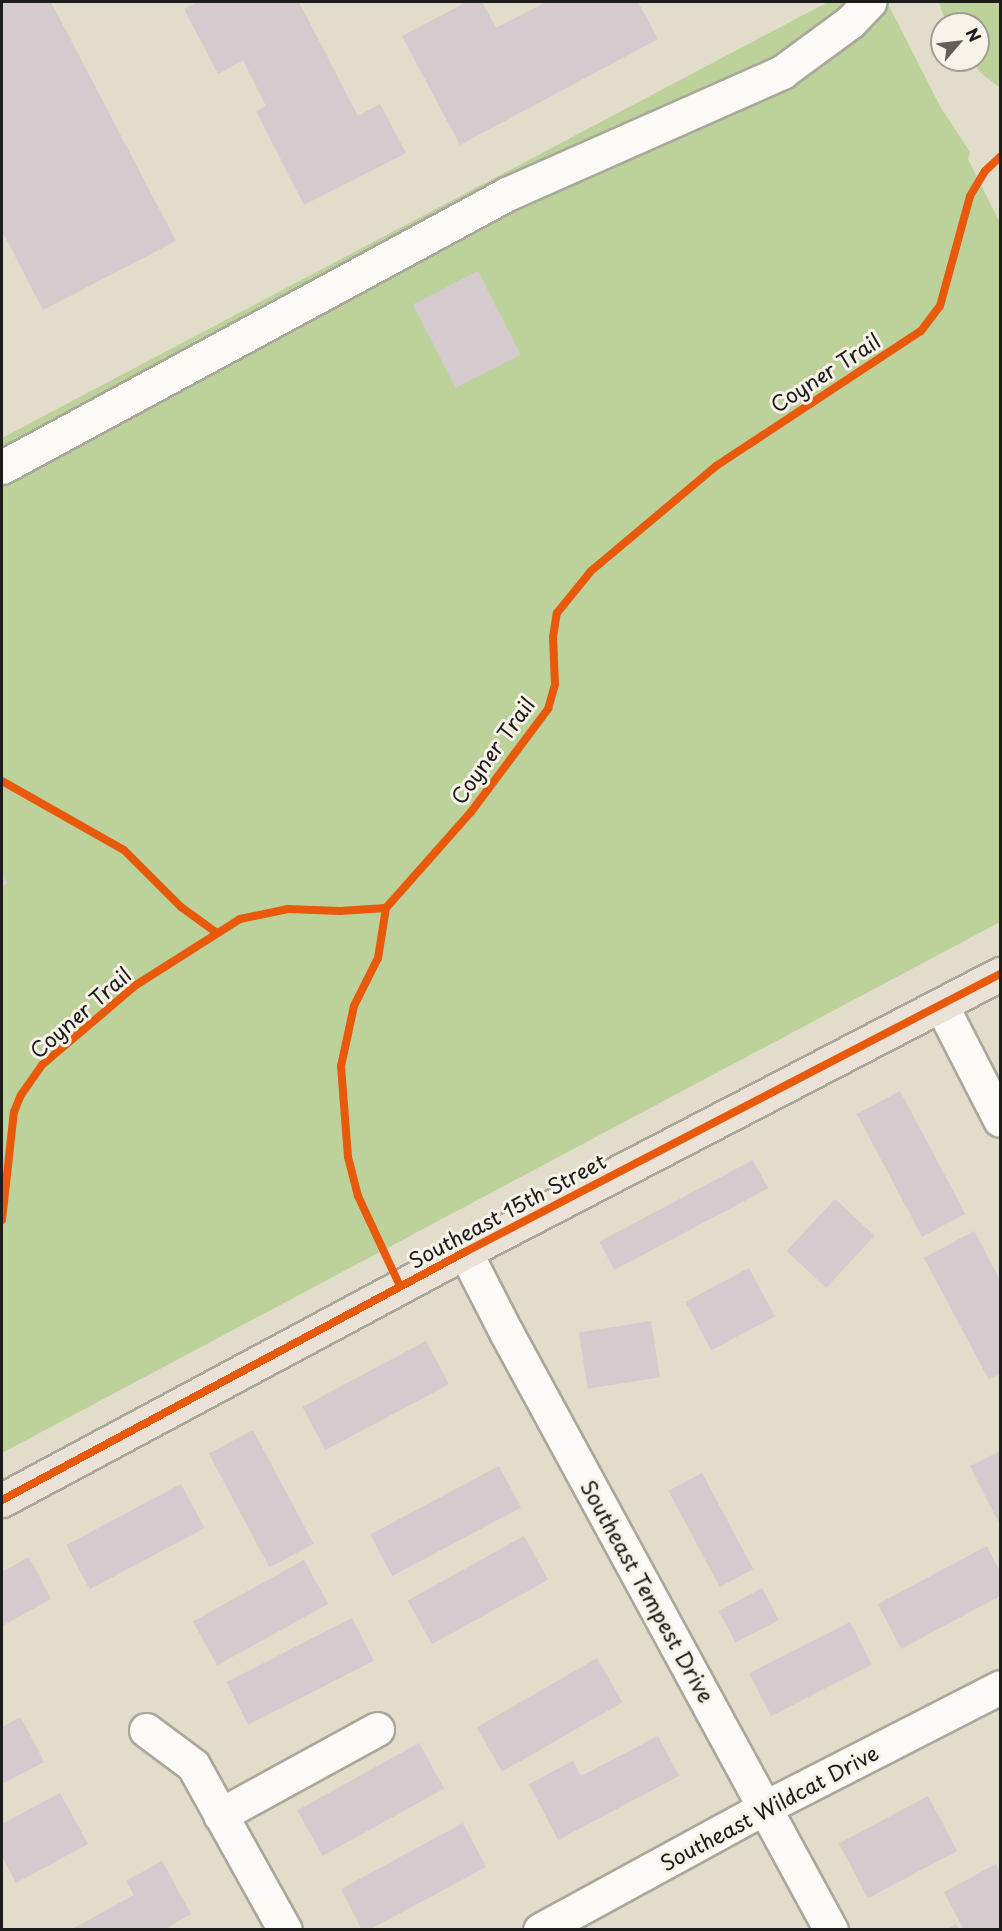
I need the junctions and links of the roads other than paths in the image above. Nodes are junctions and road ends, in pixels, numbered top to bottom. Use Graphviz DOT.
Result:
graph roads {
  1 [pos="869,2"];
  2 [pos="2,466"];
  3 [pos="1000,974"];
  4 [pos="941,1005"];
  5 [pos="1000,1120"];
  6 [pos="465,1252"];
  7 [pos="2,1500"];
  8 [pos="1000,1687"];
  9 [pos="377,1729"];
  10 [pos="146,1730"];
  11 [pos="766,1807"];
  12 [pos="220,1815"];
  13 [pos="285,1929"];
  14 [pos="540,1929"];
  15 [pos="831,1929"];
  1 -- 2 [label="street"];
  3 -- 4 [label="main road, Southeast 15th Street"];
  4 -- 5 [label="street"];
  4 -- 6 [label="main road, Southeast 15th Street"];
  6 -- 7 [label="main road, Southeast 15th Street"];
  6 -- 11 [label="street, Southeast Tempest Drive"];
  8 -- 11 [label="street, Southeast Wildcat Drive"];
  9 -- 12 [label="street"];
  10 -- 12 [label="street"];
  11 -- 14 [label="street, Southeast Wildcat Drive"];
  11 -- 15 [label="street, Southeast Tempest Drive"];
  12 -- 13 [label="street"];
}
